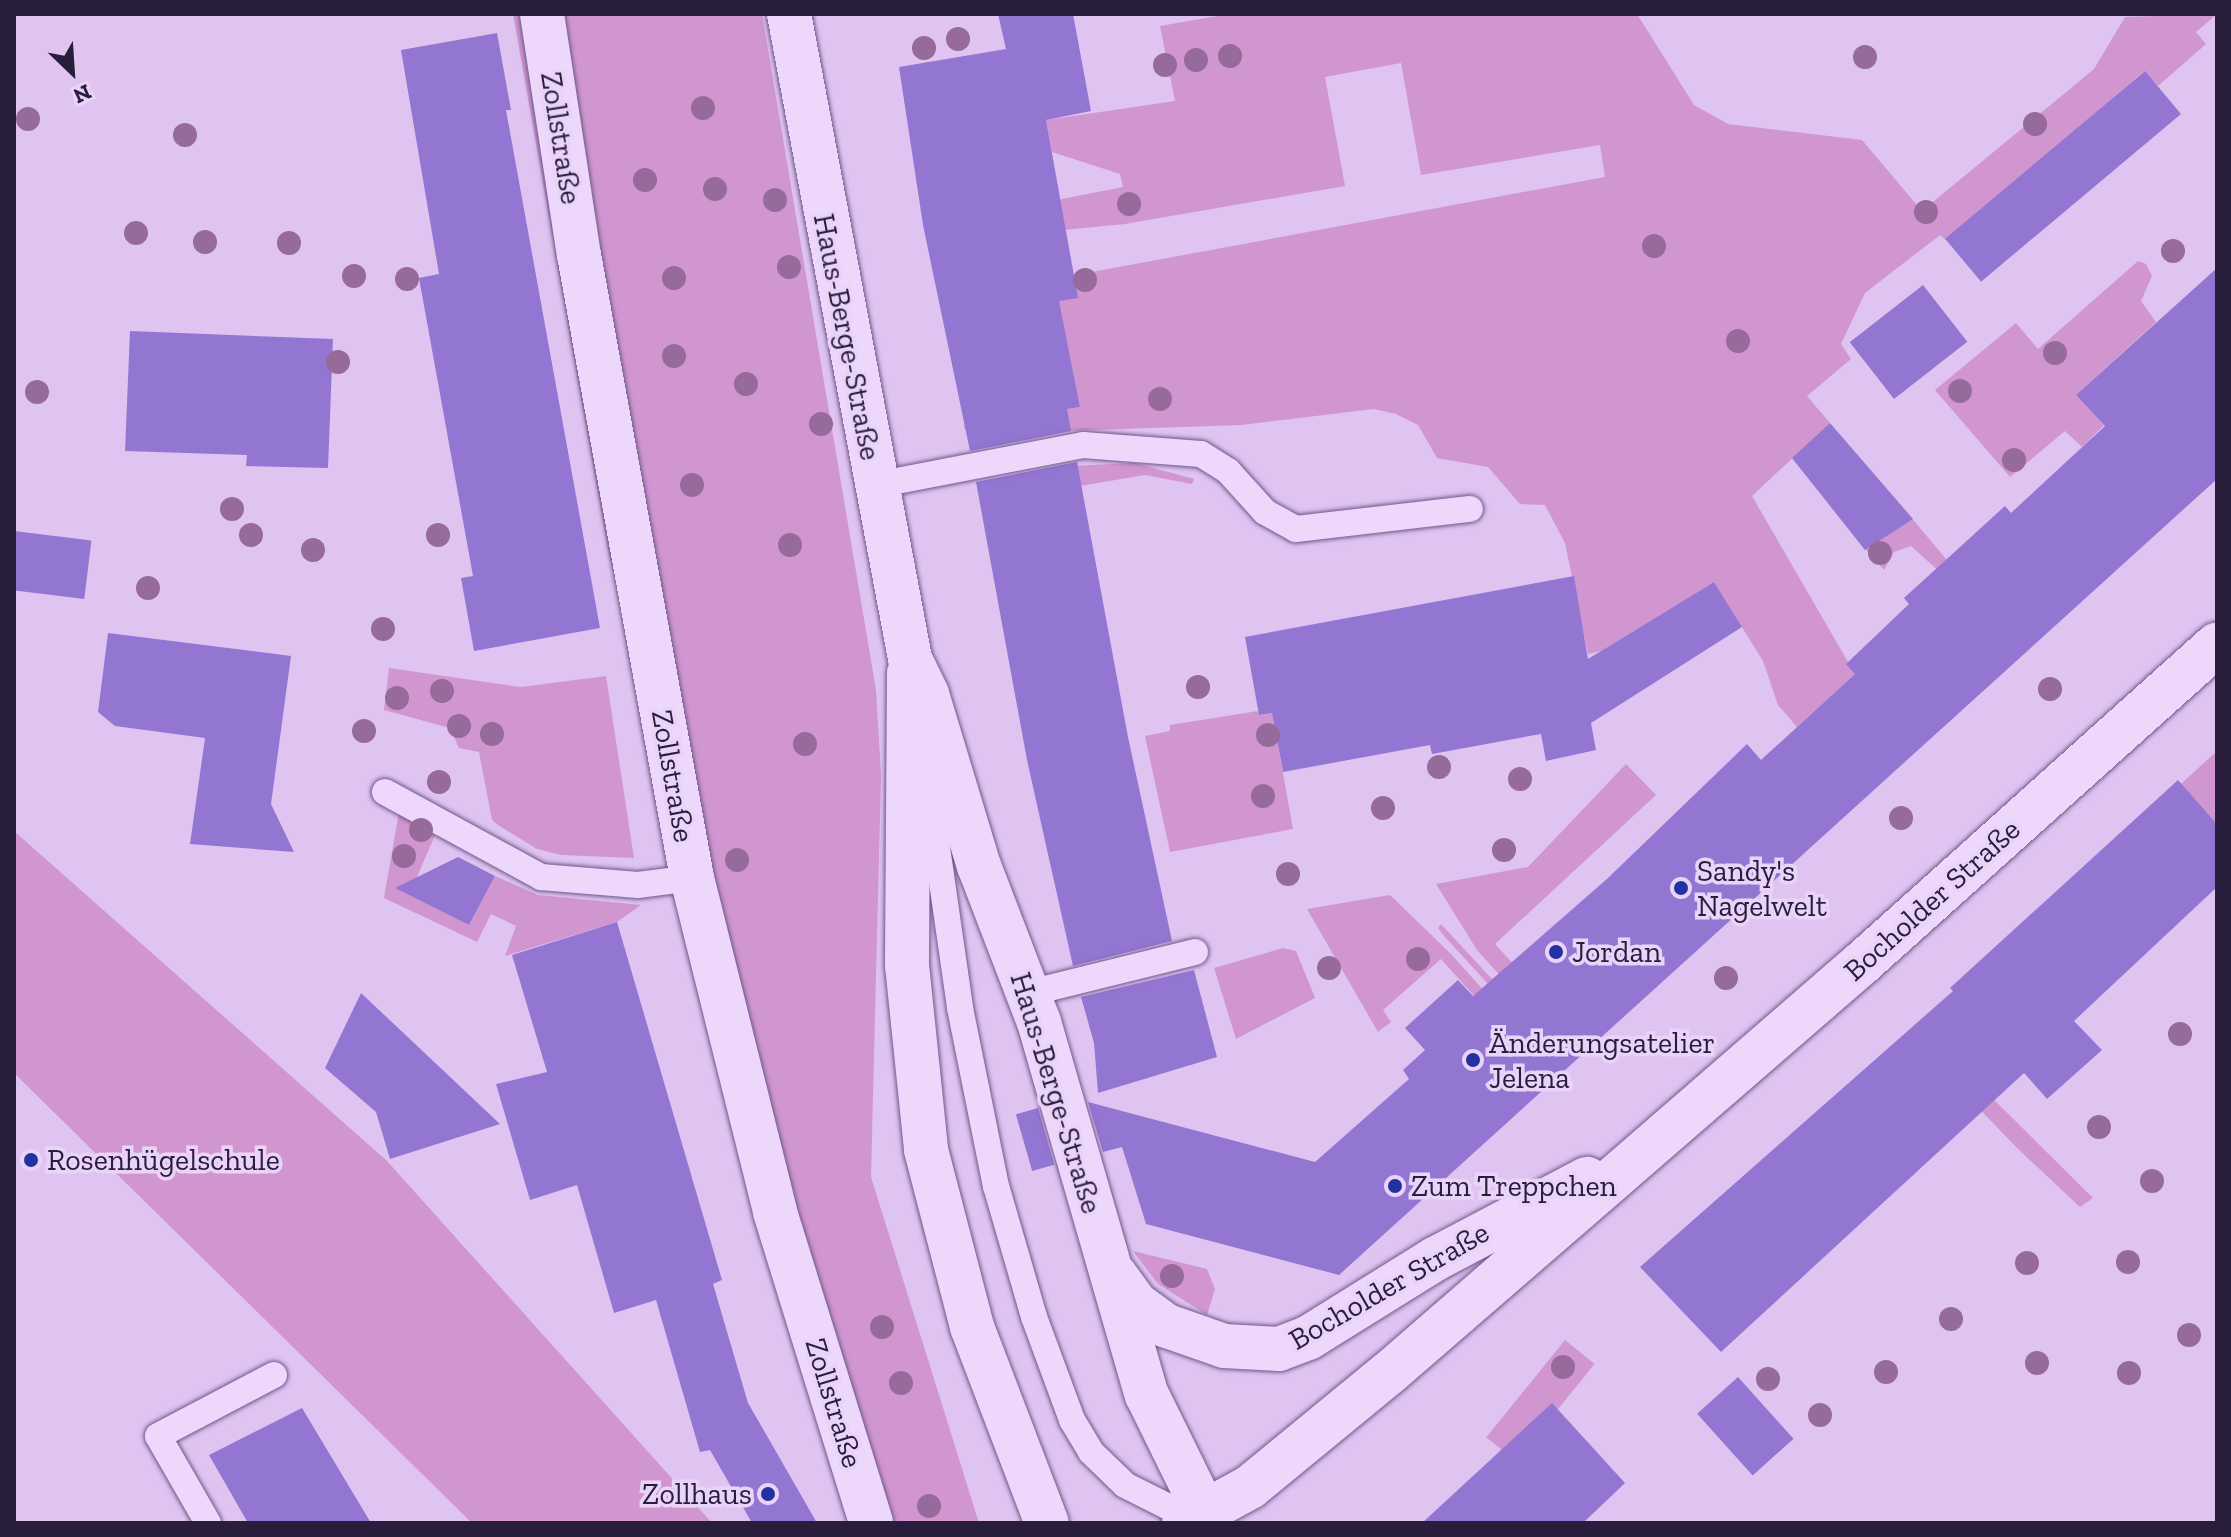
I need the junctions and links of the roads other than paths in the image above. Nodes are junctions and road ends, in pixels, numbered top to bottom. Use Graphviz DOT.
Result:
graph roads {
  1 [pos="542,14"];
  2 [pos="789,14"];
  3 [pos="876,485"];
  4 [pos="1470,509"];
  5 [pos="2217,644"];
  6 [pos="910,659"];
  7 [pos="385,792"];
  8 [pos="692,878"];
  9 [pos="1195,952"];
  10 [pos="1029,993"];
  11 [pos="1643,1151"];
  12 [pos="1105,1258"];
  13 [pos="274,1375"];
  14 [pos="1200,1520"];
  15 [pos="208,1523"];
  16 [pos="871,1523"];
  17 [pos="1047,1523"];
  1 -- 8 [label="main road, Zollstraße"];
  2 -- 3 [label="main road, Haus-Berge-Straße"];
  3 -- 4 [label="lane"];
  3 -- 6 [label="main road, Haus-Berge-Straße"];
  5 -- 11 [label="main road, Bocholder Straße"];
  6 -- 10 [label="main road, Haus-Berge-Straße"];
  6 -- 14 [label="lane"];
  6 -- 17 [label="main road, Haus-Berge-Straße"];
  7 -- 8 [label="lane"];
  8 -- 16 [label="main road, Zollstraße"];
  9 -- 10 [label="lane"];
  10 -- 12 [label="main road, Haus-Berge-Straße"];
  11 -- 12 [label="main road, Bocholder Straße"];
  11 -- 14 [label="main road, Bocholder Straße"];
  12 -- 14 [label="main road, Haus-Berge-Straße"];
  13 -- 15 [label="lane"];
}
